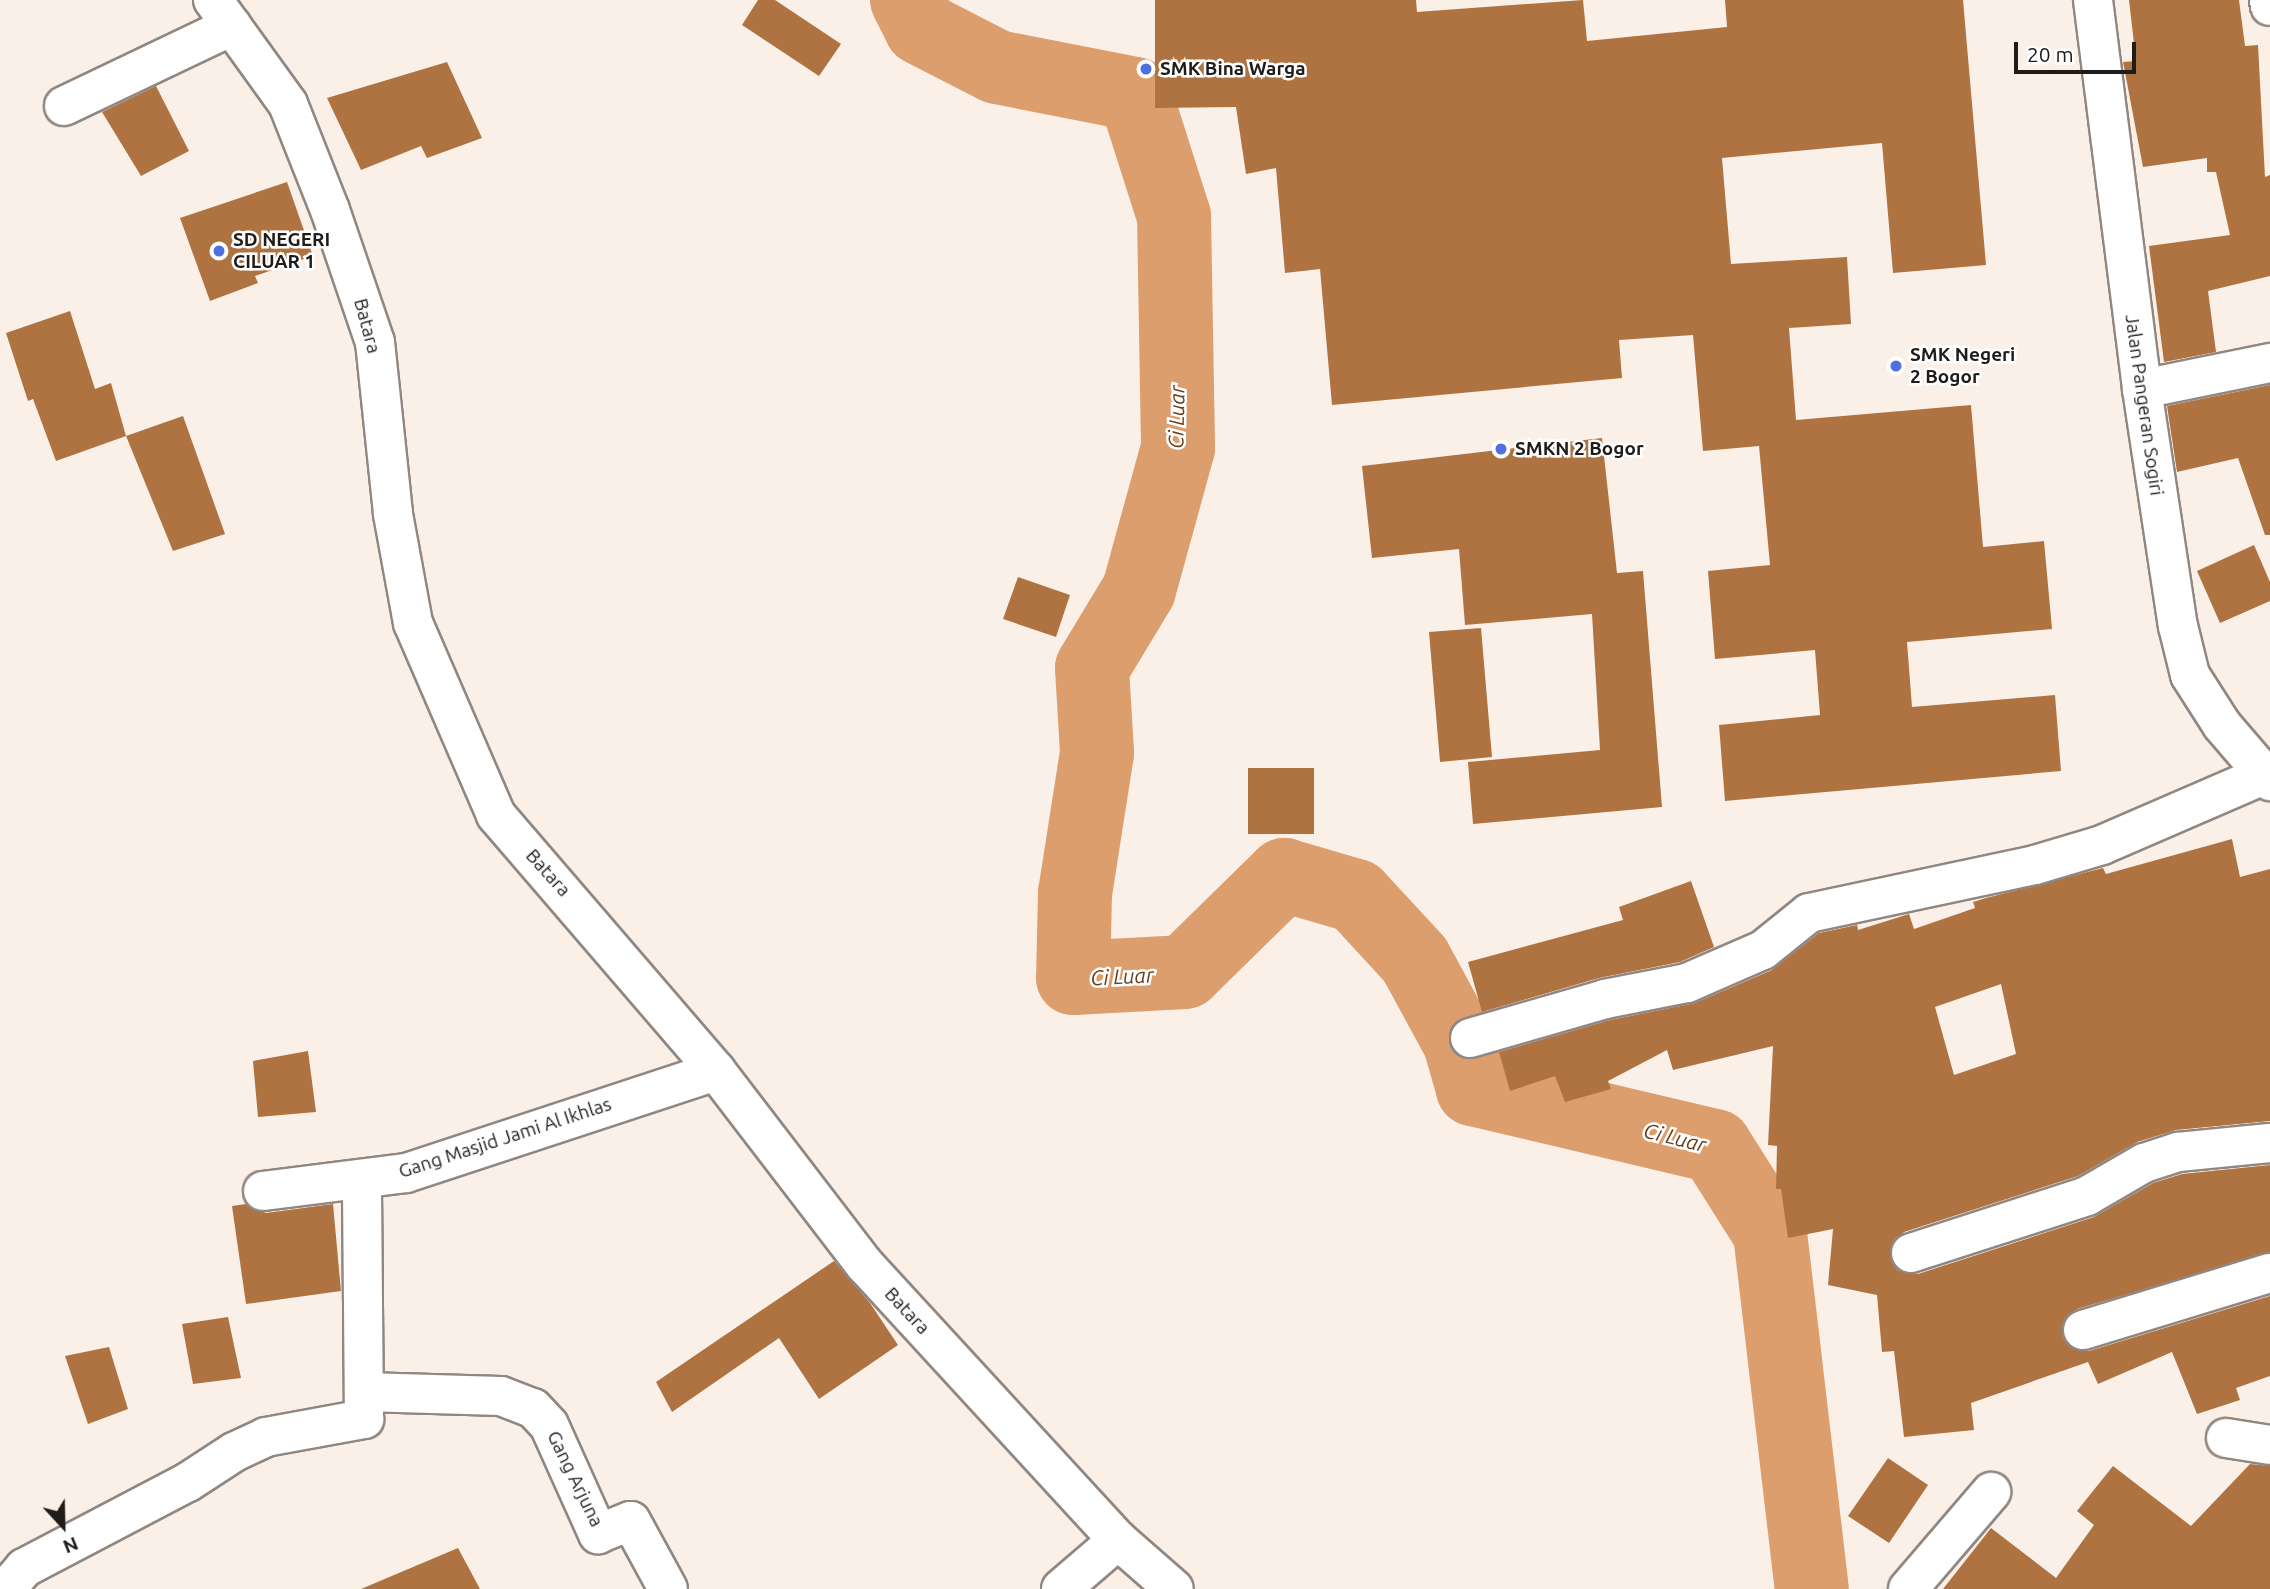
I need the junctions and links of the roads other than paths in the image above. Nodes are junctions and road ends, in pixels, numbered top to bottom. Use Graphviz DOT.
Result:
graph roads {
  1 [pos="2093,0"];
  2 [pos="2269,0"];
  3 [pos="2270,6"];
  4 [pos="223,13"];
  5 [pos="64,106"];
  6 [pos="2270,363"];
  7 [pos="2142,389"];
  8 [pos="2267,778"];
  9 [pos="1470,1038"];
  10 [pos="716,1071"];
  11 [pos="2270,1143"];
  12 [pos="362,1179"];
  13 [pos="264,1191"];
  14 [pos="1911,1253"];
  15 [pos="2270,1273"];
  16 [pos="2083,1330"];
  17 [pos="364,1406"];
  18 [pos="2226,1438"];
  19 [pos="2270,1445"];
  20 [pos="1991,1492"];
  21 [pos="1118,1540"];
  22 [pos="6,1589"];
  23 [pos="668,1589"];
  24 [pos="1061,1589"];
  25 [pos="1174,1589"];
  26 [pos="1908,1589"];
  1 -- 7 [label="street, Jalan Pangeran Sogiri"];
  2 -- 3 [label="street"];
  4 -- 5 [label="street"];
  4 -- 10 [label="street, Batara"];
  6 -- 7 [label="street"];
  7 -- 8 [label="street, Jalan Pangeran Sogiri"];
  8 -- 9 [label="street"];
  10 -- 12 [label="street, Gang Masjid Jami Al Ikhlas"];
  10 -- 21 [label="street, Batara"];
  11 -- 14 [label="street"];
  12 -- 13 [label="street, Gang Masjid Jami Al Ikhlas"];
  12 -- 17 [label="street"];
  15 -- 16 [label="street"];
  17 -- 22 [label="street"];
  17 -- 23 [label="street, Gang Arjuna"];
  18 -- 19 [label="street"];
  20 -- 26 [label="street"];
  21 -- 24 [label="street"];
  21 -- 25 [label="street, Batara"];
}
